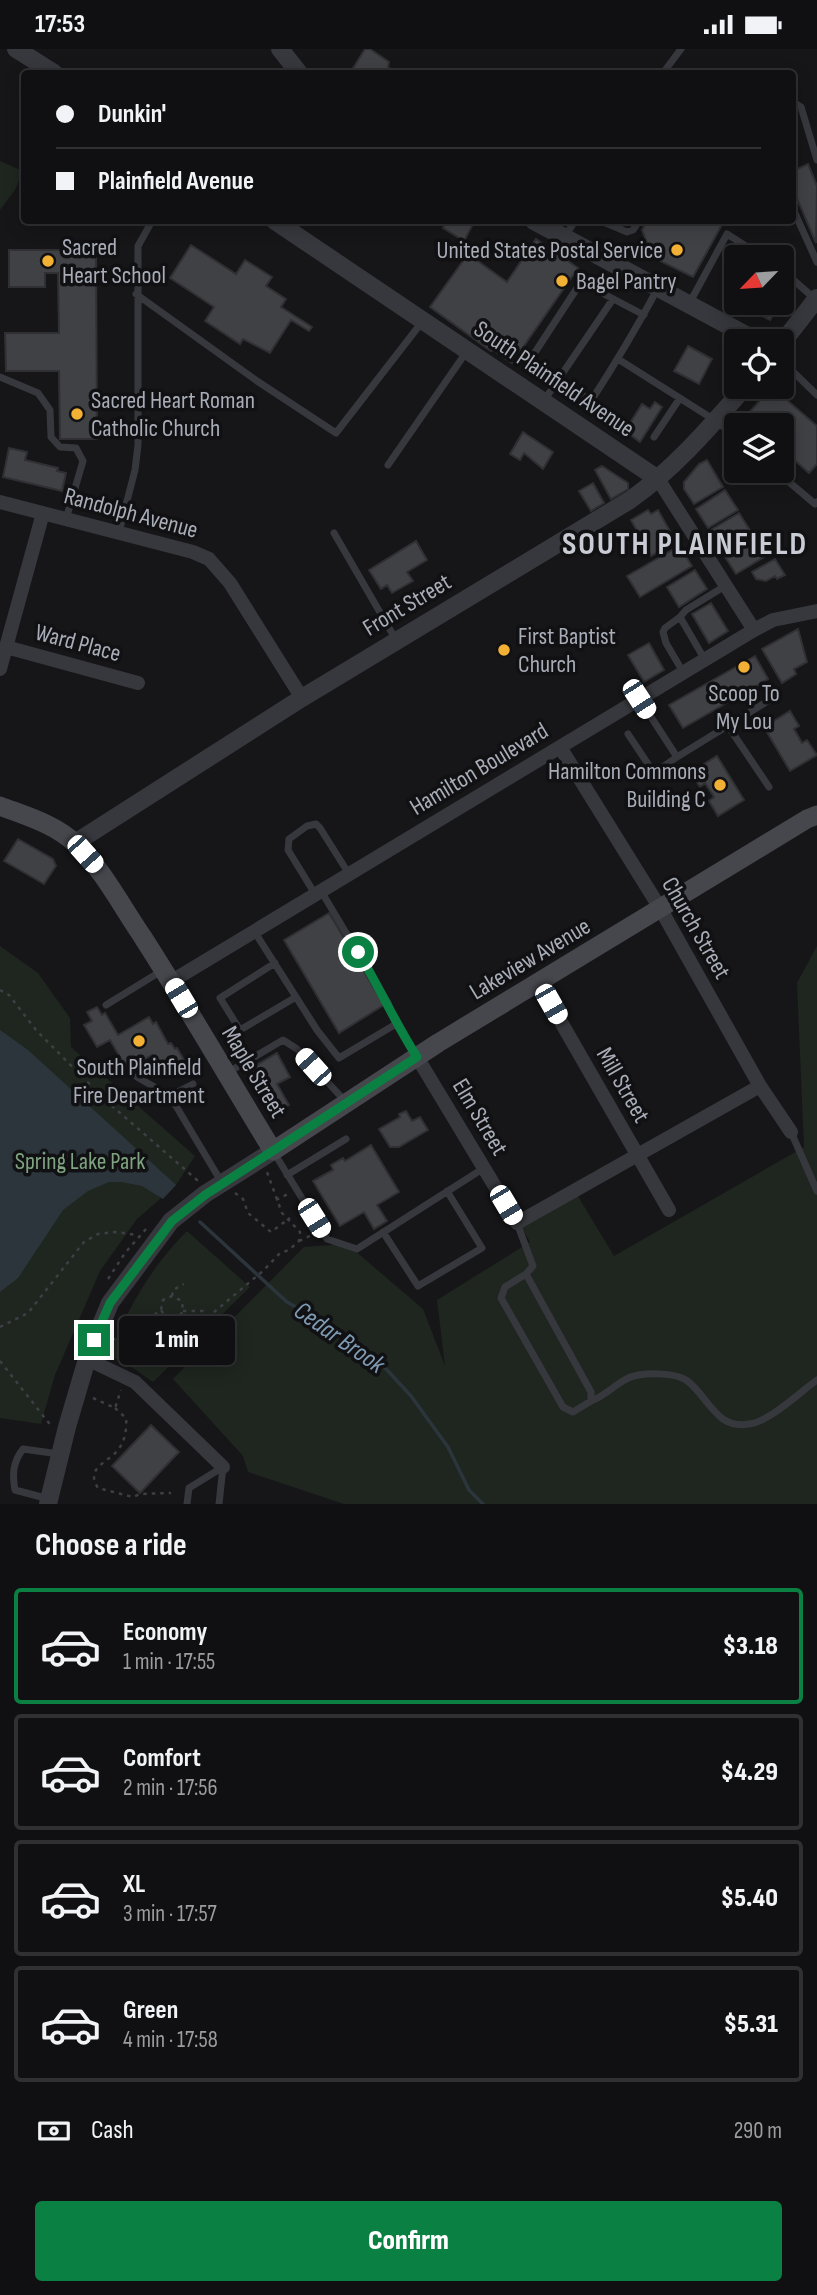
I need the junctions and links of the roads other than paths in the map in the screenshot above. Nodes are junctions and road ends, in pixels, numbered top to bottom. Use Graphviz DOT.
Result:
graph roads {
  1 [pos="16,49"];
  2 [pos="280,49"];
  3 [pos="681,49"];
  4 [pos="49,70"];
  5 [pos="297,70"];
  6 [pos="665,70"];
  7 [pos="796,104"];
  8 [pos="817,160"];
  9 [pos="796,216"];
  10 [pos="150,224"];
  11 [pos="279,224"];
  12 [pos="540,224"];
  13 [pos="573,224"];
  14 [pos="608,224"];
  15 [pos="637,224"];
  16 [pos="565,237"];
  17 [pos="743,245"];
  18 [pos="817,262"];
  19 [pos="794,280"];
  20 [pos="659,288"];
  21 [pos="136,293"];
  22 [pos="613,299"];
  23 [pos="816,299"];
  24 [pos="689,304"];
  25 [pos="644,315"];
  26 [pos="423,321"];
  27 [pos="735,329"];
  28 [pos="793,329"];
  29 [pos="468,351"];
  30 [pos="618,359"];
  31 [pos="794,373"];
  32 [pos="0,377"];
  33 [pos="558,379"];
  34 [pos="817,395"];
  35 [pos="680,398"];
  36 [pos="735,399"];
  37 [pos="543,402"];
  38 [pos="716,421"];
  39 [pos="724,427"];
  40 [pos="654,437"];
  41 [pos="388,465"];
  42 [pos="658,479"];
  43 [pos="790,483"];
  44 [pos="0,502"];
  45 [pos="817,502"];
  46 [pos="43,513"];
  47 [pos="66,519"];
  48 [pos="119,533"];
  49 [pos="334,533"];
  50 [pos="726,585"];
  51 [pos="817,611"];
  52 [pos="680,617"];
  53 [pos="754,630"];
  54 [pos="396,641"];
  55 [pos="6,647"];
  56 [pos="705,660"];
  57 [pos="0,669"];
  58 [pos="683,672"];
  59 [pos="138,683"];
  60 [pos="776,696"];
  61 [pos="302,698"];
  62 [pos="639,699"];
  63 [pos="728,726"];
  64 [pos="628,734"];
  65 [pos="560,747"];
  66 [pos="677,757"];
  67 [pos="769,787"];
  68 [pos="0,806"];
  69 [pos="817,815"];
  70 [pos="75,843"];
  71 [pos="349,874"];
  72 [pos="318,893"];
  73 [pos="660,908"];
  74 [pos="254,932"];
  75 [pos="275,963"];
  76 [pos="168,976"];
  77 [pos="538,982"];
  78 [pos="296,997"];
  79 [pos="106,1005"];
  80 [pos="396,1024"];
  81 [pos="417,1057"];
  82 [pos="226,1073"];
  83 [pos="137,1077"];
  84 [pos="193,1084"];
  85 [pos="760,1086"];
  86 [pos="170,1096"];
  87 [pos="346,1103"];
  88 [pos="792,1132"];
  89 [pos="346,1139"];
  90 [pos="273,1151"];
  91 [pos="637,1155"];
  92 [pos="484,1168"];
  93 [pos="288,1175"];
  94 [pos="228,1187"];
  95 [pos="817,1191"];
  96 [pos="447,1192"];
  97 [pos="669,1210"];
  98 [pos="517,1223"];
  99 [pos="383,1232"];
  100 [pos="526,1275"];
  101 [pos="87,1359"];
  102 [pos="817,1380"];
  103 [pos="591,1401"];
  104 [pos="60,1455"];
  105 [pos="223,1467"];
  106 [pos="49,1501"];
  107 [pos="187,1504"];
  108 [pos="219,1504"];
  1 -- 4 [label="street"];
  2 -- 5 [label="street"];
  3 -- 6 [label="lane"];
  7 -- 8 [label="lane"];
  9 -- 18 [label="lane"];
  10 -- 21 [label="lane"];
  11 -- 26 [label="street, South Plainfield Avenue"];
  12 -- 16 [label="street"];
  13 -- 16 [label="lane"];
  14 -- 15 [label="lane"];
  16 -- 20 [label="street"];
  17 -- 24 [label="lane"];
  19 -- 23 [label="lane"];
  20 -- 24 [label="street"];
  20 -- 25 [label="lane"];
  21 -- 26 [label="lane"];
  21 -- 48 [label="lane"];
  22 -- 25 [label="lane"];
  22 -- 33 [label="lane"];
  22 -- 33 [label="lane"];
  23 -- 28 [label="street"];
  24 -- 27 [label="street"];
  25 -- 30 [label="lane"];
  26 -- 29 [label="street, South Plainfield Avenue"];
  29 -- 37 [label="street, South Plainfield Avenue"];
  29 -- 41 [label="lane"];
  30 -- 33 [label="lane"];
  30 -- 35 [label="lane"];
  31 -- 34 [label="lane"];
  32 -- 47 [label="lane"];
  33 -- 37 [label="lane"];
  35 -- 38 [label="lane"];
  35 -- 40 [label="lane"];
  36 -- 38 [label="street, Front Street"];
  37 -- 42 [label="street, South Plainfield Avenue"];
  38 -- 39 [label="lane"];
  38 -- 42 [label="street, Front Street"];
  42 -- 50 [label="street, South Plainfield Avenue"];
  42 -- 54 [label="street, Front Street"];
  43 -- 45 [label="lane"];
  44 -- 46 [label="street, Randolph Avenue"];
  46 -- 47 [label="street, Randolph Avenue"];
  46 -- 55 [label="street"];
  47 -- 48 [label="street, Randolph Avenue"];
  48 -- 61 [label="street, Randolph Avenue"];
  49 -- 54 [label="lane"];
  50 -- 52 [label="lane"];
  50 -- 53 [label="street, South Plainfield Avenue"];
  51 -- 53 [label="street, Hamilton Boulevard"];
  52 -- 56 [label="lane"];
  52 -- 58 [label="lane"];
  53 -- 56 [label="street, Hamilton Boulevard"];
  54 -- 61 [label="street, Front Street"];
  55 -- 57 [label="street"];
  55 -- 59 [label="street, Ward Place"];
  56 -- 58 [label="street, Hamilton Boulevard"];
  58 -- 62 [label="street, Hamilton Boulevard"];
  60 -- 63 [label="lane"];
  61 -- 70 [label="street, Front Street"];
  62 -- 65 [label="street, Hamilton Boulevard"];
  62 -- 66 [label="lane"];
  63 -- 66 [label="lane"];
  63 -- 67 [label="lane"];
  64 -- 66 [label="lane"];
  65 -- 71 [label="street, Hamilton Boulevard"];
  65 -- 73 [label="street, Church Street"];
  68 -- 70 [label="main road, Maple Street"];
  69 -- 73 [label="main road, Lakeview Avenue"];
  70 -- 76 [label="main road, Maple Street"];
  71 -- 72 [label="street, Hamilton Boulevard"];
  71 -- 72 [label="lane"];
  72 -- 74 [label="street, Hamilton Boulevard"];
  72 -- 80 [label="lane"];
  73 -- 77 [label="main road, Lakeview Avenue"];
  73 -- 85 [label="street, Church Street"];
  74 -- 75 [label="lane"];
  74 -- 76 [label="street, Hamilton Boulevard"];
  75 -- 78 [label="lane"];
  75 -- 78 [label="lane"];
  76 -- 79 [label="lane"];
  76 -- 82 [label="main road, Maple Street"];
  77 -- 81 [label="main road, Lakeview Avenue"];
  77 -- 91 [label="street, Mill Street"];
  78 -- 80 [label="lane"];
  80 -- 81 [label="lane"];
  81 -- 87 [label="main road, Lakeview Avenue"];
  81 -- 92 [label="street, Elm Street"];
  82 -- 87 [label="lane"];
  82 -- 90 [label="main road, Maple Street"];
  83 -- 86 [label="lane"];
  84 -- 86 [label="lane"];
  85 -- 88 [label="street, Church Street"];
  85 -- 91 [label="street"];
  86 -- 94 [label="lane"];
  87 -- 90 [label="main road, Lakeview Avenue"];
  88 -- 95 [label="lane"];
  89 -- 93 [label="lane"];
  90 -- 93 [label="lane"];
  90 -- 94 [label="street"];
  91 -- 97 [label="street, Mill Street"];
  91 -- 98 [label="street"];
  92 -- 96 [label="lane"];
  92 -- 98 [label="street, Elm Street"];
  93 -- 99 [label="lane"];
  94 -- 101 [label="street"];
  96 -- 99 [label="lane"];
  96 -- 99 [label="lane"];
  98 -- 100 [label="lane"];
  100 -- 103 [label="lane"];
  100 -- 103 [label="lane"];
  101 -- 104 [label="street"];
  101 -- 105 [label="street"];
  102 -- 103 [label="lane"];
  104 -- 106 [label="street"];
  104 -- 106 [label="lane"];
  105 -- 107 [label="lane"];
  105 -- 108 [label="lane"];
}
